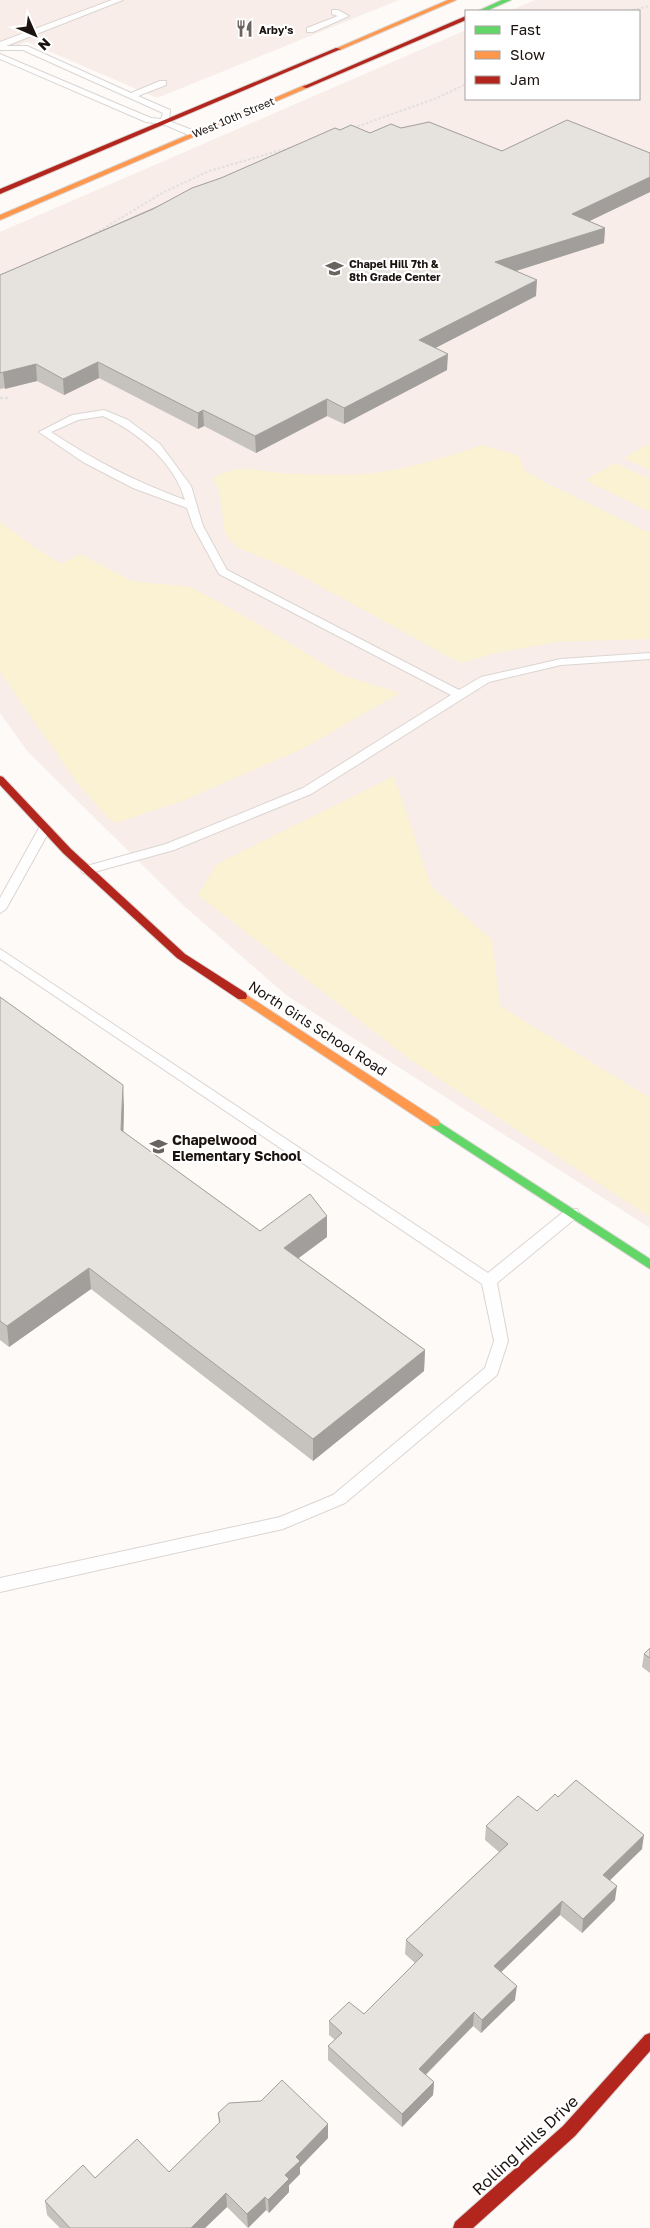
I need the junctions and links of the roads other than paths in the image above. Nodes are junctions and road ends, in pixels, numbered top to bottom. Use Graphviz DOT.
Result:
graph roads {
  1 [pos="119,0"];
  2 [pos="453,0"];
  3 [pos="508,0"];
  4 [pos="483,10"];
  5 [pos="335,12"];
  6 [pos="465,18"];
  7 [pos="310,30"];
  8 [pos="0,47"];
  9 [pos="0,56"];
  10 [pos="163,83"];
  11 [pos="131,96"];
  12 [pos="165,122"];
  13 [pos="194,134"];
  14 [pos="0,192"];
  15 [pos="0,218"];
  16 [pos="192,506"];
  17 [pos="650,656"];
  18 [pos="460,695"];
  19 [pos="0,779"];
  20 [pos="45,828"];
  21 [pos="87,870"];
  22 [pos="0,909"];
  23 [pos="0,953"];
  24 [pos="572,1213"];
  25 [pos="650,1265"];
  26 [pos="489,1281"];
  27 [pos="0,1584"];
  28 [pos="650,2040"];
  29 [pos="461,2228"];
  1 -- 8 [label="lane"];
  2 -- 12 [label="main road, West 10th Street"];
  3 -- 4 [label="main road"];
  5 -- 7 [label="lane"];
  6 -- 13 [label="main road, West 10th Street"];
  8 -- 11 [label="lane"];
  9 -- 12 [label="lane"];
  10 -- 11 [label="lane"];
  11 -- 12 [label="lane"];
  12 -- 13 [label="lane"];
  12 -- 14 [label="main road, West 10th Street"];
  13 -- 15 [label="main road, West 10th Street"];
  16 -- 16 [label="lane"];
  16 -- 18 [label="lane"];
  17 -- 18 [label="lane"];
  18 -- 21 [label="lane"];
  19 -- 20 [label="main road, North Girls School Road"];
  20 -- 21 [label="main road, North Girls School Road"];
  20 -- 22 [label="lane"];
  21 -- 24 [label="main road, North Girls School Road"];
  23 -- 26 [label="lane"];
  24 -- 25 [label="main road, North Girls School Road"];
  24 -- 26 [label="lane"];
  26 -- 27 [label="lane"];
  28 -- 29 [label="main road, Rolling Hills Drive"];
}
